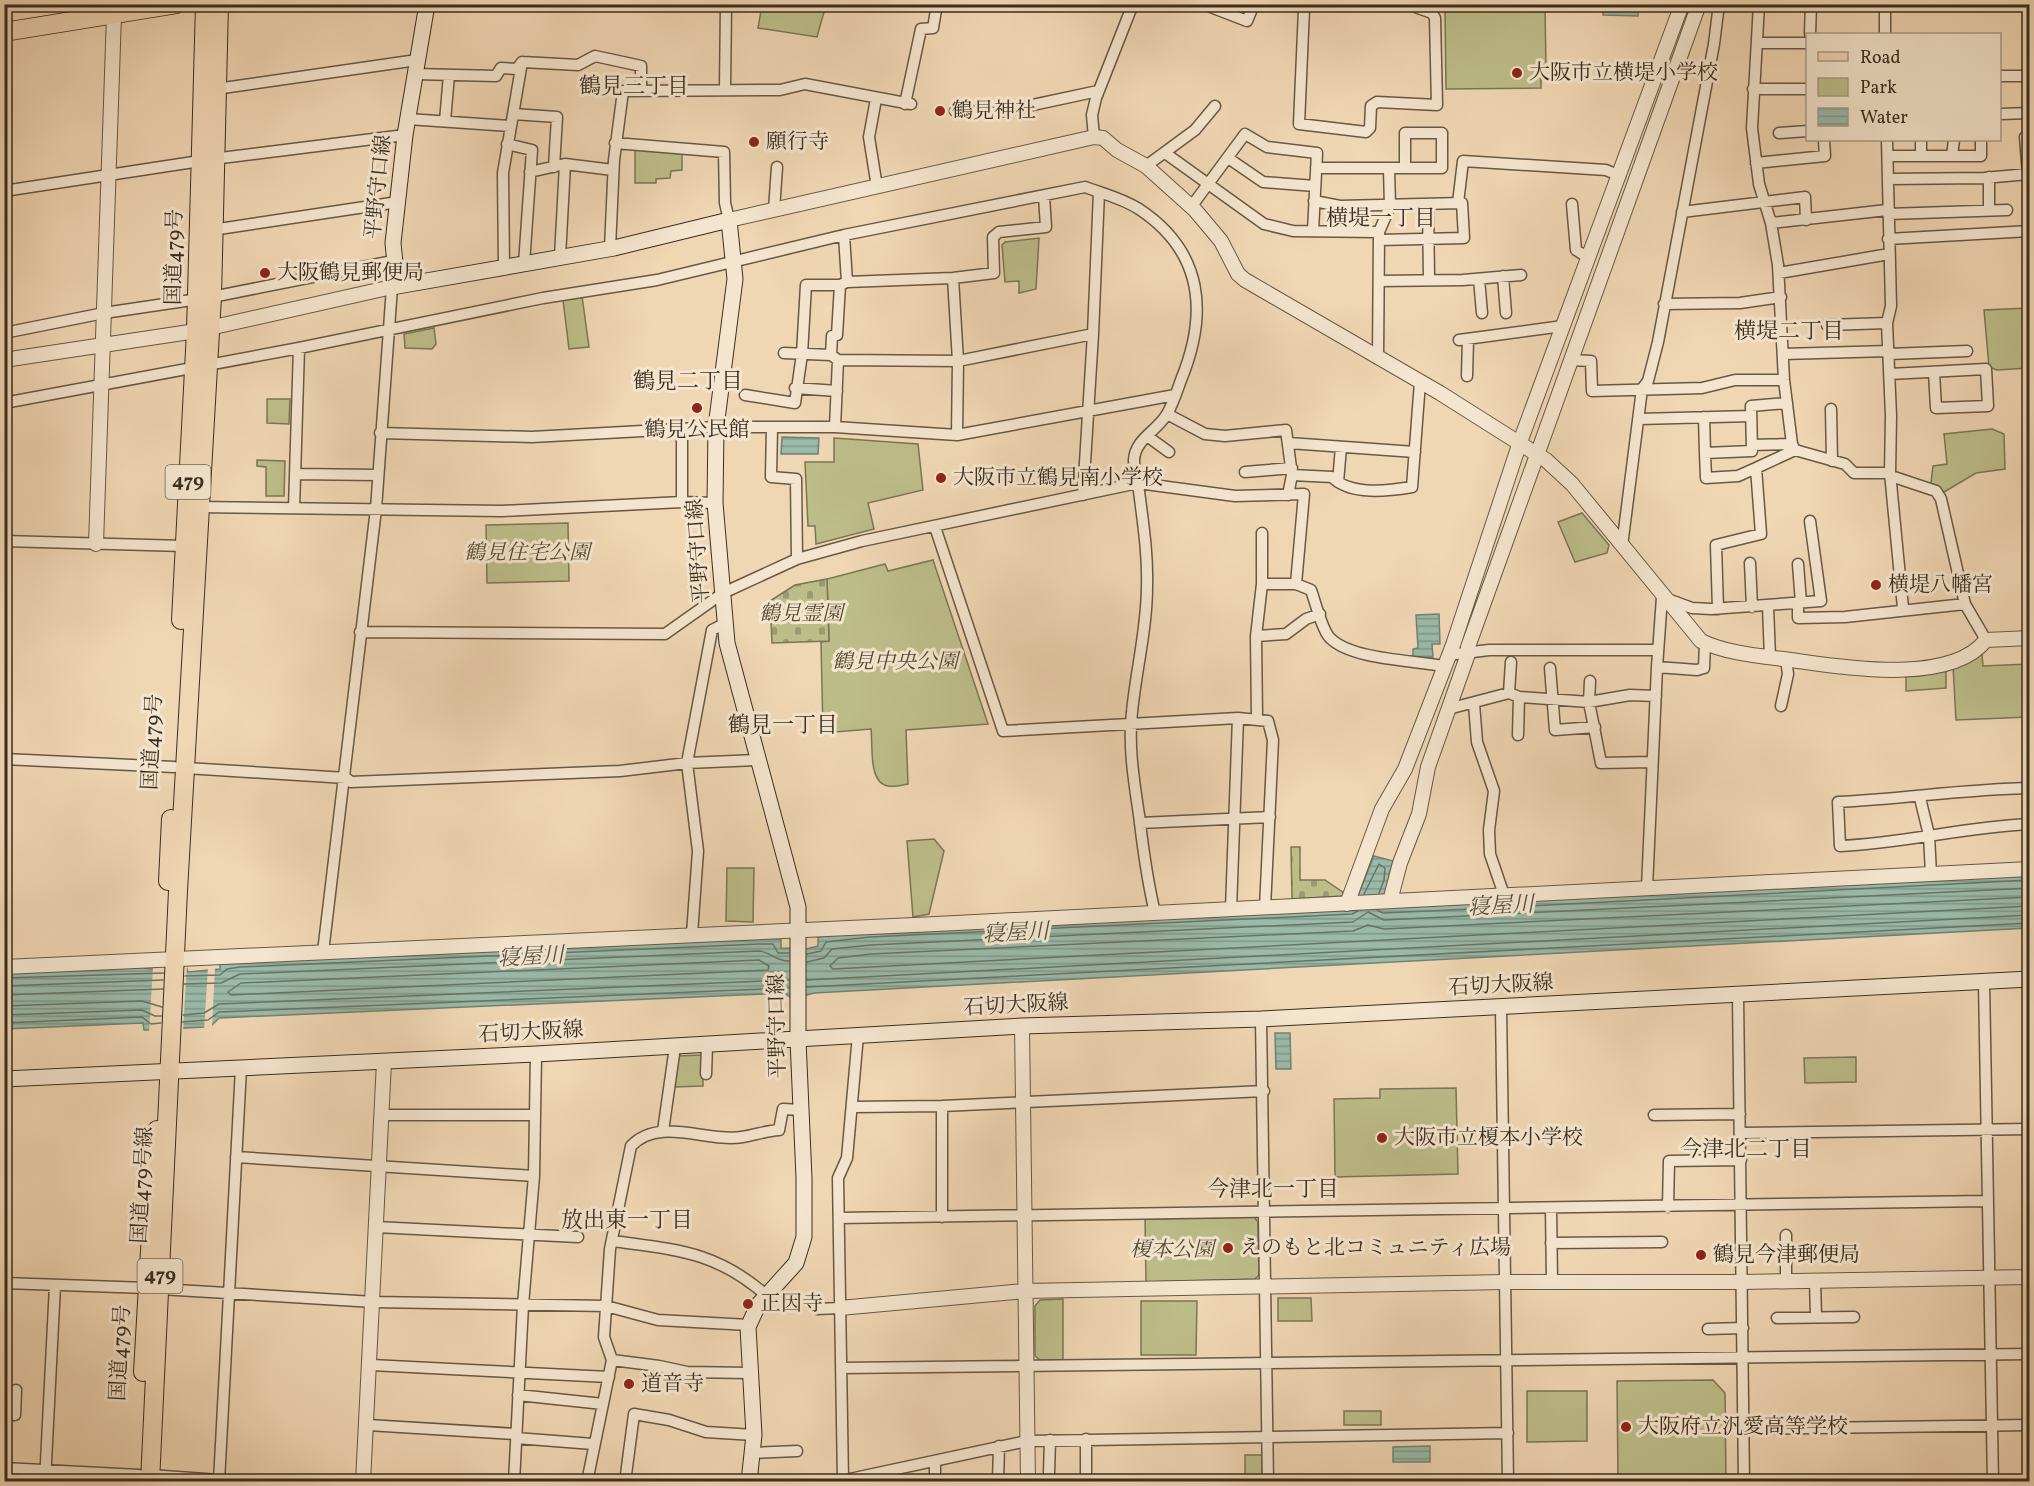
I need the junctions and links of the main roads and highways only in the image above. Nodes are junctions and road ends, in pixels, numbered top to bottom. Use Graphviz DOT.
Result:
graph roads {
  1 [pos="177,4"];
  2 [pos="206,4"];
  3 [pos="219,4"];
  4 [pos="427,4"];
  5 [pos="114,10"];
  6 [pos="4,32"];
  7 [pos="207,160"];
  8 [pos="205,298"];
  9 [pos="194,507"];
  10 [pos="180,768"];
  11 [pos="2030,979"];
  12 [pos="798,1040"];
  13 [pos="165,1071"];
  14 [pos="4,1079"];
  15 [pos="144,1478"];
  16 [pos="749,1482"];
  1 -- 5 [label="main road"];
  2 -- 7 [label="main road, 国道479号 / 479"];
  3 -- 7 [label="main road, 国道479号 / 479"];
  4 -- 12 [label="main road, 平野守口線"];
  5 -- 6 [label="main road"];
  7 -- 8 [label="main road, 国道479号 / 479"];
  7 -- 8 [label="main road, 国道479号 / 479"];
  8 -- 9 [label="main road, 国道479号 / 479"];
  9 -- 10 [label="main road, 国道479号 / 479"];
  9 -- 10 [label="main road, 国道479号 / 479"];
  10 -- 13 [label="main road, 国道479号 / 479"];
  11 -- 12 [label="main road, 石切大阪線"];
  12 -- 13 [label="main road, 石切大阪線"];
  12 -- 16 [label="main road, 平野守口線"];
  13 -- 14 [label="main road, 石切大阪線"];
  13 -- 15 [label="main road, 国道479号 / 479"];
}
